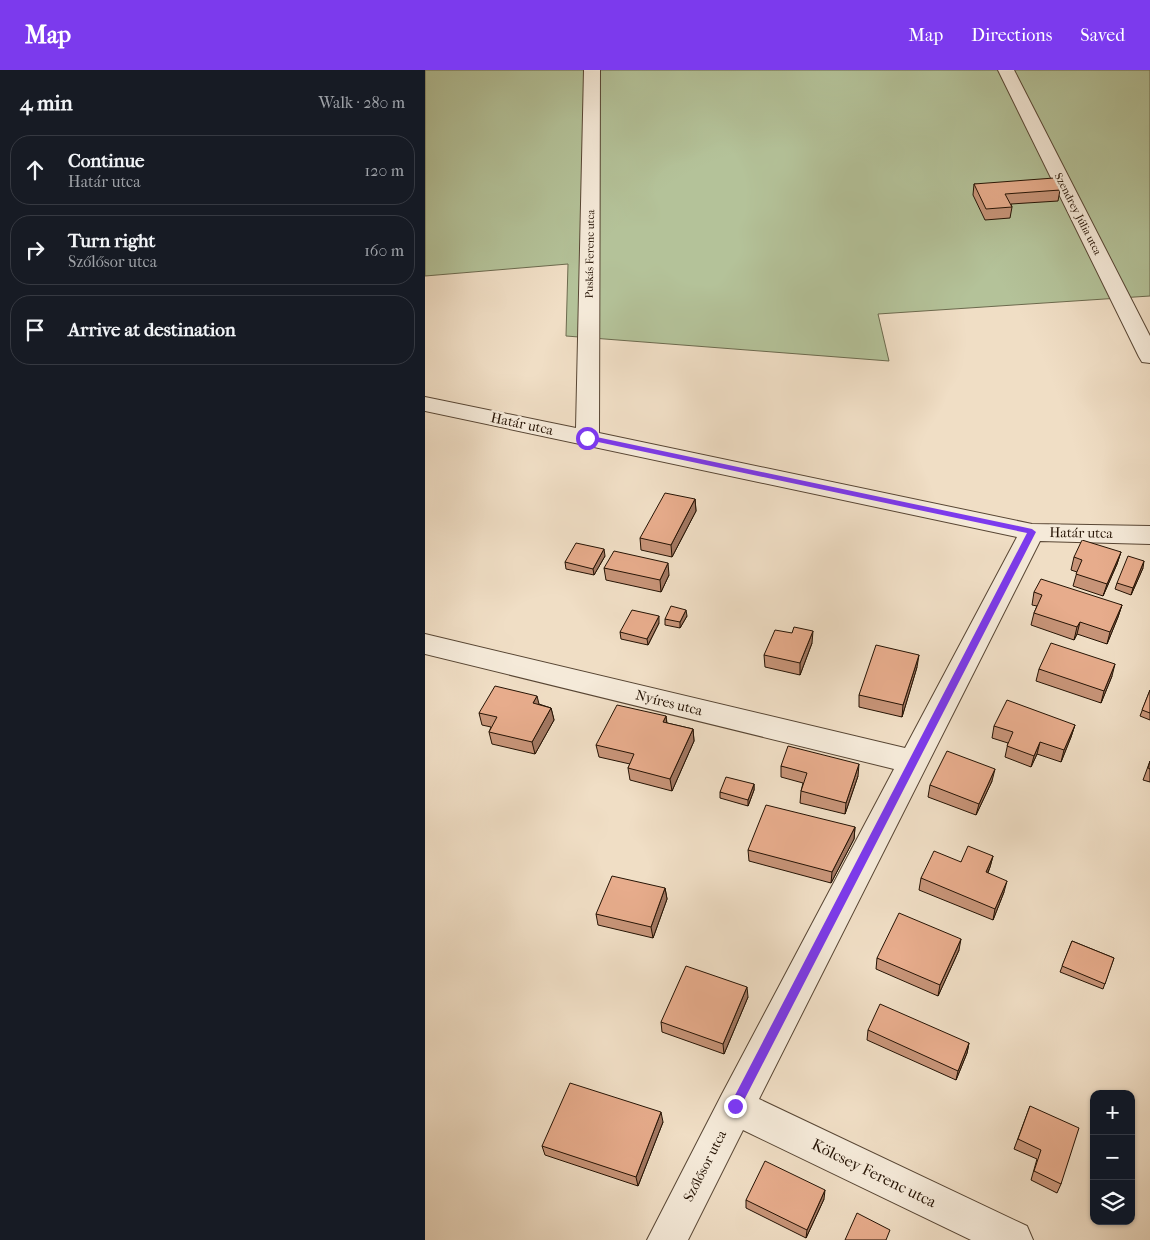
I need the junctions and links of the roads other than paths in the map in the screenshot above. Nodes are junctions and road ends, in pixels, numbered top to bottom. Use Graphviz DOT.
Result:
graph roads {
  1 [pos="592,70"];
  2 [pos="1006,70"];
  3 [pos="1150,357"];
  4 [pos="425,404"];
  5 [pos="587,438"];
  6 [pos="1032,532"];
  7 [pos="1150,535"];
  8 [pos="425,644"];
  9 [pos="913,762"];
  10 [pos="735,1106"];
  11 [pos="667,1240"];
  12 [pos="1013,1240"];
  1 -- 5 [label="street, Puskás Ferenc utca"];
  2 -- 3 [label="street, Szendrey Júlia utca"];
  4 -- 5 [label="street, Határ utca"];
  5 -- 6 [label="street, Határ utca"];
  6 -- 7 [label="street, Határ utca"];
  6 -- 9 [label="street, Szőlősor utca"];
  8 -- 9 [label="street, Nyíres utca"];
  9 -- 10 [label="street, Szőlősor utca"];
  10 -- 11 [label="street, Szőlősor utca"];
  10 -- 12 [label="street, Kölcsey Ferenc utca"];
}
